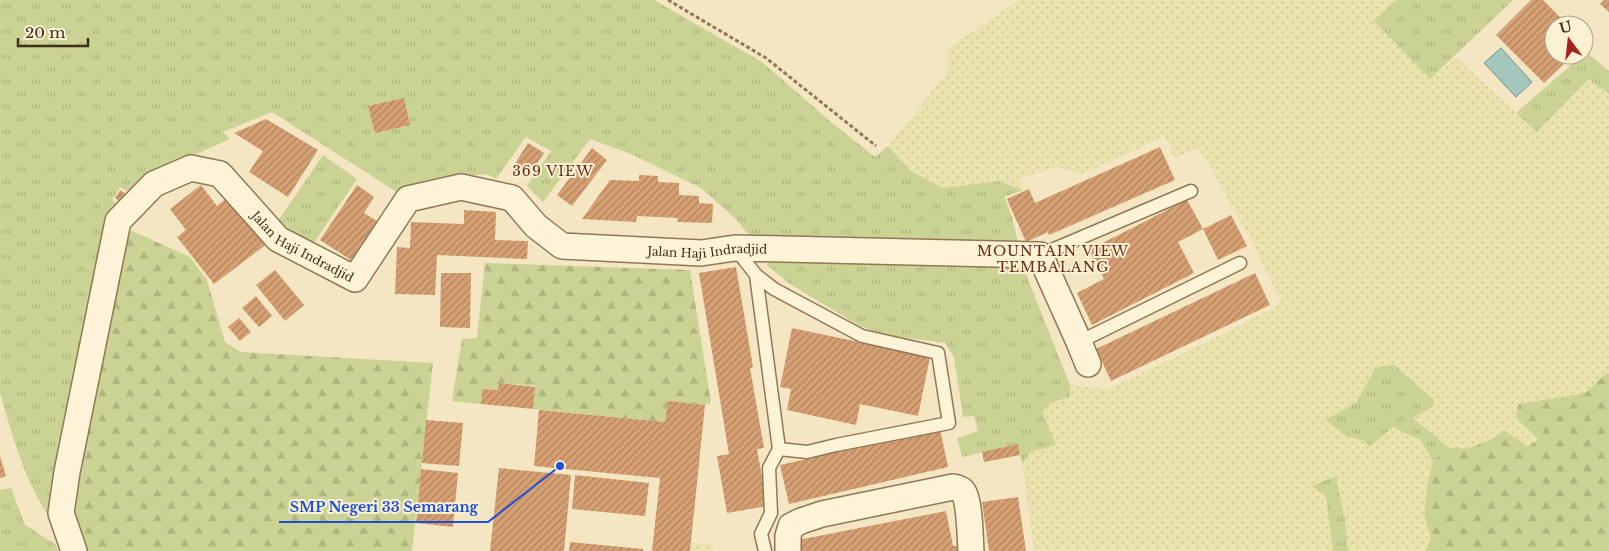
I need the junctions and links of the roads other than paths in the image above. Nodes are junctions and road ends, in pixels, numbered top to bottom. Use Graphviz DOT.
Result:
graph roads {
  1 [pos="1191,191"];
  2 [pos="735,248"];
  3 [pos="1040,255"];
  4 [pos="1240,263"];
  5 [pos="756,275"];
  6 [pos="1083,353"];
  7 [pos="779,449"];
  8 [pos="74,551"];
  9 [pos="766,551"];
  10 [pos="788,551"];
  11 [pos="971,551"];
  1 -- 3 [label="lane"];
  2 -- 3 [label="street, Jalan Haji Indradjid"];
  2 -- 5 [label="lane"];
  2 -- 8 [label="street, Jalan Haji Indradjid"];
  3 -- 6 [label="street"];
  4 -- 6 [label="lane"];
  5 -- 7 [label="lane"];
  5 -- 7 [label="lane"];
  7 -- 9 [label="lane"];
  10 -- 11 [label="street"];
}
